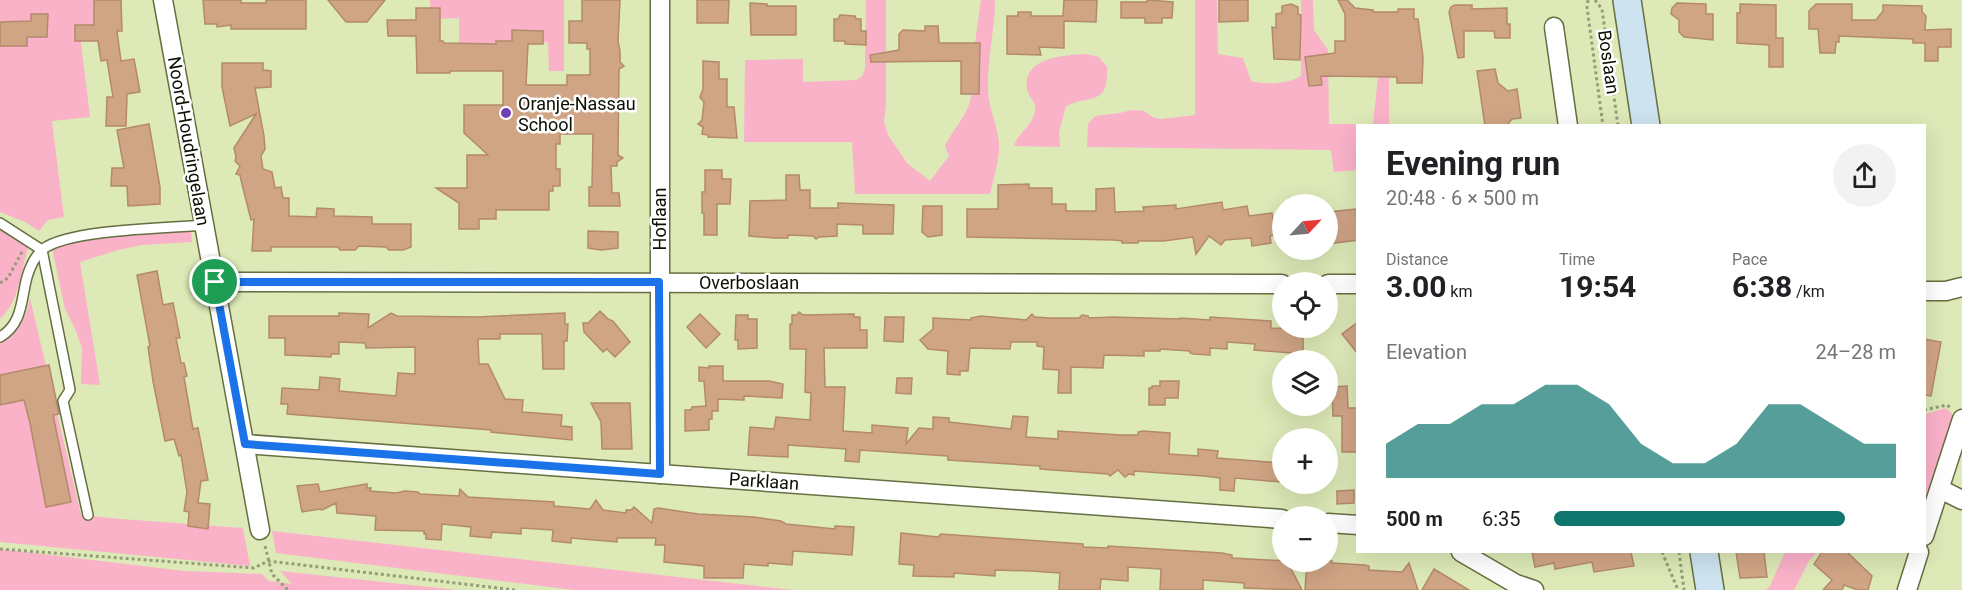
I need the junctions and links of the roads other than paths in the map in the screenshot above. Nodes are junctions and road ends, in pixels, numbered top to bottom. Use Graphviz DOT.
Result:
graph roads {
  1 [pos="163,0"];
  2 [pos="660,0"];
  3 [pos="1628,0"];
  4 [pos="1554,27"];
  5 [pos="1568,124"];
  6 [pos="1646,124"];
  7 [pos="0,223"];
  8 [pos="205,225"];
  9 [pos="42,250"];
  10 [pos="215,282"];
  11 [pos="659,282"];
  12 [pos="1272,284"];
  13 [pos="1338,284"];
  14 [pos="1356,284"];
  15 [pos="1962,287"];
  16 [pos="1926,291"];
  17 [pos="0,337"];
  18 [pos="1958,415"];
  19 [pos="245,444"];
  20 [pos="660,474"];
  21 [pos="1940,489"];
  22 [pos="1962,500"];
  23 [pos="88,515"];
  24 [pos="1272,518"];
  25 [pos="1338,524"];
  26 [pos="1356,525"];
  27 [pos="260,530"];
  28 [pos="1926,530"];
  29 [pos="1463,553"];
  30 [pos="1704,553"];
  31 [pos="1918,553"];
  32 [pos="1534,590"];
  33 [pos="1710,590"];
  34 [pos="1907,590"];
  1 -- 8 [label="street, Noord-Houdringelaan"];
  2 -- 11 [label="street, Hoflaan"];
  3 -- 6 [label="street, Boslaan"];
  4 -- 5 [label="street"];
  7 -- 9 [label="lane"];
  8 -- 9 [label="lane"];
  8 -- 10 [label="street, Noord-Houdringelaan"];
  9 -- 17 [label="lane"];
  9 -- 23 [label="lane"];
  10 -- 11 [label="street, Overboslaan"];
  10 -- 19 [label="street, Noord-Houdringelaan"];
  11 -- 12 [label="street, Overboslaan"];
  11 -- 20 [label="street, Hoflaan"];
  13 -- 14 [label="street"];
  15 -- 16 [label="street"];
  18 -- 21 [label="street"];
  19 -- 20 [label="street, Parklaan"];
  19 -- 27 [label="street, Noord-Houdringelaan"];
  20 -- 24 [label="street, Parklaan"];
  21 -- 22 [label="street"];
  21 -- 28 [label="street"];
  25 -- 26 [label="street"];
  29 -- 32 [label="street"];
  30 -- 33 [label="street"];
  31 -- 34 [label="street"];
}
